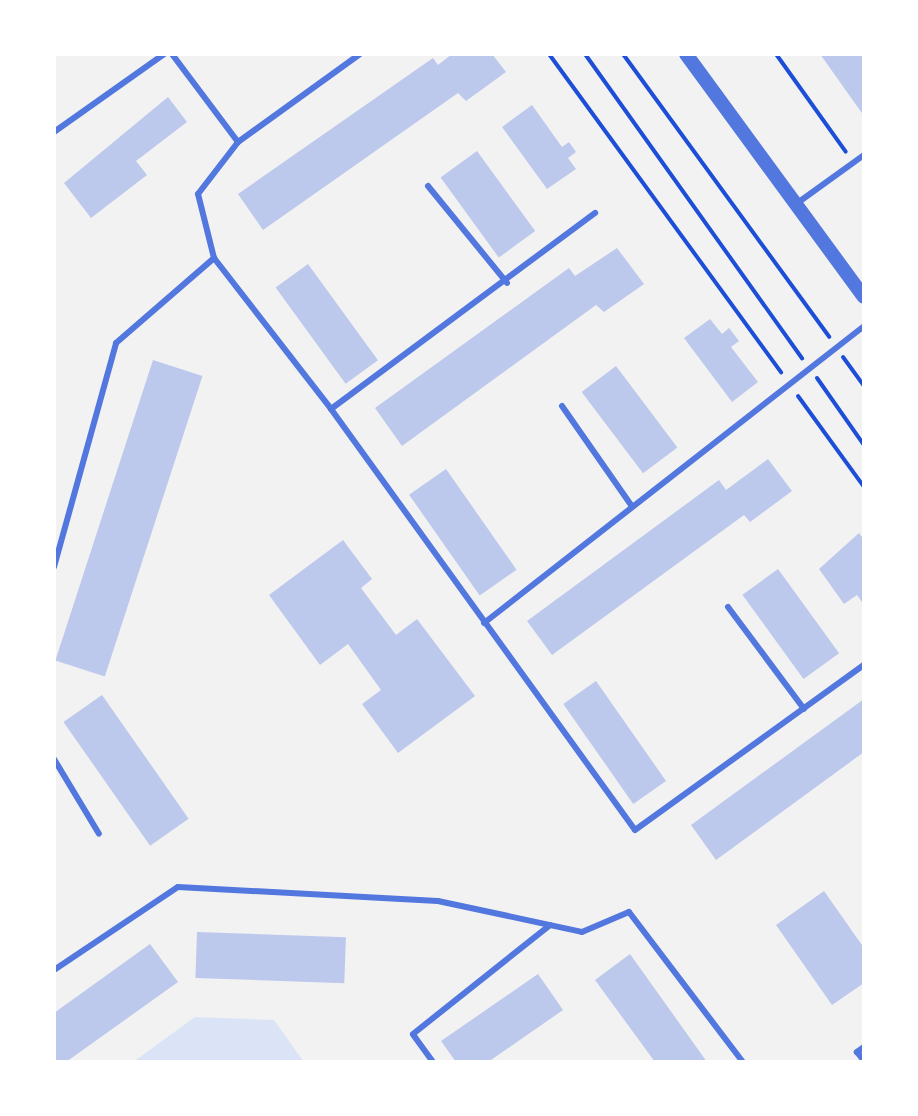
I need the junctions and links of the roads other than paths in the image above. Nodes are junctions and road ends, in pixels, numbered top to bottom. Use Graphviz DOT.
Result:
graph roads {
  1 [pos="164,54"];
  2 [pos="172,54"];
  3 [pos="360,54"];
  4 [pos="686,54"];
  5 [pos="54,132"];
  6 [pos="238,142"];
  7 [pos="864,155"];
  8 [pos="428,186"];
  9 [pos="796,204"];
  10 [pos="595,213"];
  11 [pos="214,258"];
  12 [pos="507,283"];
  13 [pos="864,297"];
  14 [pos="864,326"];
  15 [pos="562,406"];
  16 [pos="331,409"];
  17 [pos="631,505"];
  18 [pos="54,567"];
  19 [pos="728,607"];
  20 [pos="484,623"];
  21 [pos="864,665"];
  22 [pos="804,709"];
  23 [pos="54,759"];
  24 [pos="99,834"];
  25 [pos="550,925"];
  26 [pos="54,970"];
  27 [pos="864,1047"];
  28 [pos="864,1061"];
  29 [pos="433,1062"];
  30 [pos="743,1062"];
  1 -- 5 [label="lane"];
  2 -- 6 [label="lane"];
  3 -- 6 [label="lane"];
  4 -- 9 [label="street"];
  6 -- 11 [label="lane"];
  7 -- 9 [label="lane"];
  8 -- 12 [label="lane"];
  9 -- 13 [label="street"];
  10 -- 12 [label="lane"];
  11 -- 16 [label="lane"];
  11 -- 18 [label="lane"];
  12 -- 16 [label="lane"];
  14 -- 17 [label="lane"];
  15 -- 17 [label="lane"];
  16 -- 20 [label="lane"];
  17 -- 20 [label="lane"];
  19 -- 22 [label="lane"];
  20 -- 22 [label="lane"];
  21 -- 22 [label="lane"];
  23 -- 24 [label="lane"];
  25 -- 26 [label="lane"];
  25 -- 29 [label="lane"];
  25 -- 30 [label="lane"];
  27 -- 28 [label="lane"];
}
